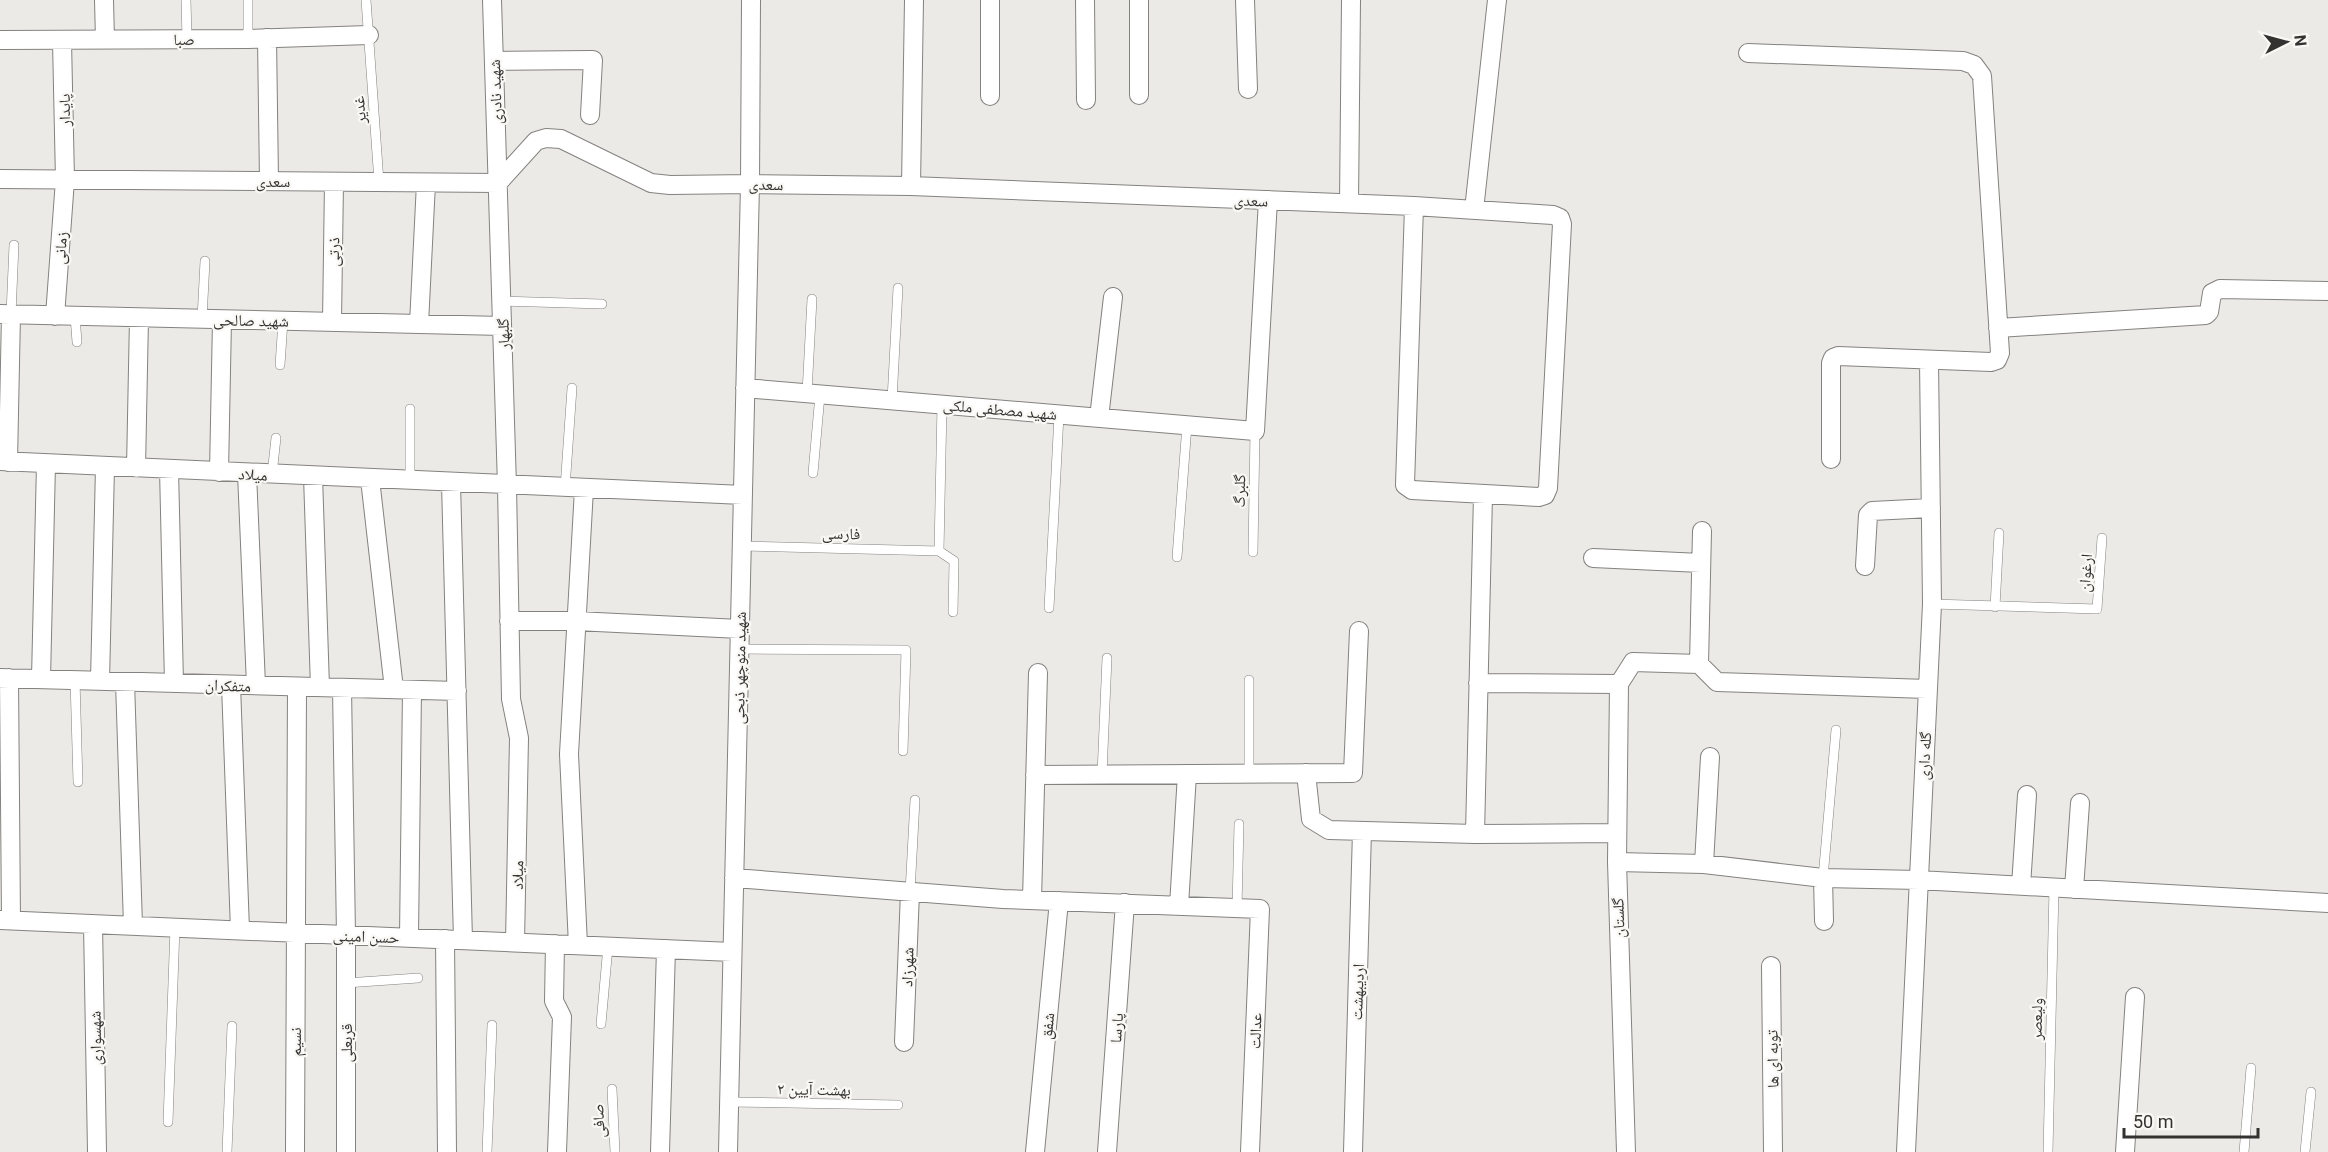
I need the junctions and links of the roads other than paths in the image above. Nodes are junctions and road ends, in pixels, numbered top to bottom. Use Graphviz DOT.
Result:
graph roads {
  1 [pos="104,0"];
  2 [pos="186,0"];
  3 [pos="248,0"];
  4 [pos="366,0"];
  5 [pos="492,0"];
  6 [pos="751,0"];
  7 [pos="914,0"];
  8 [pos="990,0"];
  9 [pos="1085,0"];
  10 [pos="1139,0"];
  11 [pos="1245,0"];
  12 [pos="1351,0"];
  13 [pos="1497,0"];
  14 [pos="369,35"];
  15 [pos="267,38"];
  16 [pos="187,39"];
  17 [pos="248,39"];
  18 [pos="0,40"];
  19 [pos="105,40"];
  20 [pos="62,41"];
  21 [pos="1748,53"];
  22 [pos="494,61"];
  23 [pos="1248,89"];
  24 [pos="1139,94"];
  25 [pos="990,96"];
  26 [pos="1086,100"];
  27 [pos="590,115"];
  28 [pos="0,179"];
  29 [pos="65,180"];
  30 [pos="268,181"];
  31 [pos="334,182"];
  32 [pos="379,182"];
  33 [pos="426,183"];
  34 [pos="498,183"];
  35 [pos="750,184"];
  36 [pos="911,186"];
  37 [pos="1268,200"];
  38 [pos="1348,203"];
  39 [pos="1414,206"];
  40 [pos="1474,210"];
  41 [pos="14,245"];
  42 [pos="205,261"];
  43 [pos="898,288"];
  44 [pos="2328,291"];
  45 [pos="1113,297"];
  46 [pos="812,299"];
  47 [pos="501,301"];
  48 [pos="602,304"];
  49 [pos="6,314"];
  50 [pos="55,316"];
  51 [pos="75,316"];
  52 [pos="139,318"];
  53 [pos="202,319"];
  54 [pos="222,320"];
  55 [pos="283,321"];
  56 [pos="332,322"];
  57 [pos="419,324"];
  58 [pos="502,326"];
  59 [pos="1998,328"];
  60 [pos="77,342"];
  61 [pos="1929,361"];
  62 [pos="280,365"];
  63 [pos="572,388"];
  64 [pos="746,388"];
  65 [pos="814,394"];
  66 [pos="892,400"];
  67 [pos="942,405"];
  68 [pos="410,409"];
  69 [pos="1059,414"];
  70 [pos="1099,418"];
  71 [pos="1187,425"];
  72 [pos="1255,431"];
  73 [pos="276,438"];
  74 [pos="1831,459"];
  75 [pos="4,462"];
  76 [pos="46,464"];
  77 [pos="105,466"];
  78 [pos="136,468"];
  79 [pos="169,469"];
  80 [pos="219,472"];
  81 [pos="247,473"];
  82 [pos="813,473"];
  83 [pos="272,474"];
  84 [pos="313,476"];
  85 [pos="370,479"];
  86 [pos="410,481"];
  87 [pos="451,483"];
  88 [pos="507,486"];
  89 [pos="565,488"];
  90 [pos="584,489"];
  91 [pos="743,495"];
  92 [pos="1483,495"];
  93 [pos="1930,508"];
  94 [pos="1702,531"];
  95 [pos="1999,533"];
  96 [pos="2102,538"];
  97 [pos="742,546"];
  98 [pos="939,551"];
  99 [pos="1253,552"];
  100 [pos="1177,557"];
  101 [pos="1593,558"];
  102 [pos="1701,563"];
  103 [pos="1865,566"];
  104 [pos="1932,604"];
  105 [pos="1995,607"];
  106 [pos="1049,608"];
  107 [pos="953,612"];
  108 [pos="509,621"];
  109 [pos="576,621"];
  110 [pos="740,629"];
  111 [pos="1359,630"];
  112 [pos="739,649"];
  113 [pos="1107,658"];
  114 [pos="1699,664"];
  115 [pos="1038,673"];
  116 [pos="5,678"];
  117 [pos="41,679"];
  118 [pos="75,680"];
  119 [pos="1249,680"];
  120 [pos="100,681"];
  121 [pos="125,682"];
  122 [pos="174,683"];
  123 [pos="1478,683"];
  124 [pos="1619,684"];
  125 [pos="231,685"];
  126 [pos="256,685"];
  127 [pos="297,687"];
  128 [pos="320,687"];
  129 [pos="342,688"];
  130 [pos="1927,689"];
  131 [pos="403,690"];
  132 [pos="457,691"];
  133 [pos="1836,730"];
  134 [pos="903,751"];
  135 [pos="1710,757"];
  136 [pos="1249,773"];
  137 [pos="1306,773"];
  138 [pos="1102,774"];
  139 [pos="1187,774"];
  140 [pos="1035,775"];
  141 [pos="78,783"];
  142 [pos="2027,795"];
  143 [pos="915,800"];
  144 [pos="2080,804"];
  145 [pos="1239,824"];
  146 [pos="1362,831"];
  147 [pos="1617,833"];
  148 [pos="1475,834"];
  149 [pos="1617,862"];
  150 [pos="1704,864"];
  151 [pos="734,878"];
  152 [pos="1823,878"];
  153 [pos="1918,880"];
  154 [pos="2020,886"];
  155 [pos="2054,888"];
  156 [pos="2074,889"];
  157 [pos="910,892"];
  158 [pos="1032,900"];
  159 [pos="1059,901"];
  160 [pos="1125,903"];
  161 [pos="2328,903"];
  162 [pos="1179,906"];
  163 [pos="1237,908"];
  164 [pos="5,920"];
  165 [pos="1824,921"];
  166 [pos="93,924"];
  167 [pos="133,925"];
  168 [pos="175,927"];
  169 [pos="240,930"];
  170 [pos="295,933"];
  171 [pos="346,935"];
  172 [pos="409,937"];
  173 [pos="454,939"];
  174 [pos="515,942"];
  175 [pos="555,944"];
  176 [pos="578,945"];
  177 [pos="609,946"];
  178 [pos="666,949"];
  179 [pos="732,952"];
  180 [pos="1771,966"];
  181 [pos="418,978"];
  182 [pos="346,984"];
  183 [pos="2135,997"];
  184 [pos="601,1024"];
  185 [pos="492,1025"];
  186 [pos="232,1026"];
  187 [pos="904,1042"];
  188 [pos="2251,1068"];
  189 [pos="612,1089"];
  190 [pos="2311,1092"];
  191 [pos="729,1102"];
  192 [pos="898,1105"];
  193 [pos="168,1122"];
  194 [pos="97,1152"];
  195 [pos="226,1152"];
  196 [pos="295,1152"];
  197 [pos="346,1152"];
  198 [pos="447,1152"];
  199 [pos="487,1152"];
  200 [pos="557,1152"];
  201 [pos="615,1152"];
  202 [pos="660,1152"];
  203 [pos="728,1152"];
  204 [pos="1035,1152"];
  205 [pos="1107,1152"];
  206 [pos="1250,1152"];
  207 [pos="1353,1152"];
  208 [pos="1626,1152"];
  209 [pos="1773,1152"];
  210 [pos="1906,1152"];
  211 [pos="2048,1152"];
  212 [pos="2125,1152"];
  213 [pos="2244,1152"];
  214 [pos="2305,1152"];
  1 -- 19 [label="street"];
  2 -- 16 [label="lane"];
  3 -- 17 [label="lane"];
  4 -- 14 [label="lane, غدیر"];
  5 -- 22 [label="street, شهید نادری"];
  6 -- 35 [label="street, شهید منوچهر ذبحی"];
  7 -- 36 [label="street"];
  8 -- 25 [label="street"];
  9 -- 26 [label="street"];
  10 -- 24 [label="street"];
  11 -- 23 [label="street"];
  12 -- 38 [label="street"];
  13 -- 40 [label="street"];
  14 -- 15 [label="street, صبا"];
  14 -- 32 [label="lane, غدیر"];
  15 -- 17 [label="street, صبا"];
  15 -- 30 [label="street"];
  16 -- 17 [label="street, صبا"];
  16 -- 19 [label="street, صبا"];
  18 -- 20 [label="street, صبا"];
  19 -- 20 [label="street, صبا"];
  20 -- 29 [label="street, پایدار"];
  21 -- 59 [label="street"];
  22 -- 27 [label="street"];
  22 -- 34 [label="street, شهید نادری"];
  28 -- 29 [label="street, سعدی"];
  29 -- 30 [label="street, سعدی"];
  29 -- 50 [label="street, زمانی"];
  30 -- 31 [label="street, سعدی"];
  31 -- 32 [label="street, سعدی"];
  31 -- 56 [label="street, ذرتی"];
  32 -- 33 [label="street, سعدی"];
  33 -- 34 [label="street, سعدی"];
  33 -- 57 [label="street"];
  34 -- 35 [label="street, سعدی"];
  34 -- 47 [label="street, گلبهار"];
  35 -- 36 [label="street, سعدی"];
  35 -- 64 [label="street, شهید منوچهر ذبحی"];
  36 -- 37 [label="street, سعدی"];
  37 -- 38 [label="street, سعدی"];
  37 -- 72 [label="street"];
  38 -- 39 [label="street, سعدی"];
  39 -- 40 [label="street, سعدی"];
  39 -- 92 [label="street"];
  40 -- 92 [label="street, سعدی"];
  41 -- 49 [label="lane"];
  42 -- 53 [label="lane"];
  43 -- 66 [label="lane"];
  44 -- 59 [label="street"];
  45 -- 70 [label="street"];
  46 -- 65 [label="lane"];
  47 -- 48 [label="lane"];
  47 -- 58 [label="street, گلبهار"];
  49 -- 50 [label="street, شهید صالحی"];
  49 -- 75 [label="street"];
  50 -- 51 [label="street, شهید صالحی"];
  51 -- 52 [label="street, شهید صالحی"];
  51 -- 60 [label="lane"];
  52 -- 53 [label="street, شهید صالحی"];
  52 -- 78 [label="street"];
  53 -- 54 [label="street, شهید صالحی"];
  54 -- 55 [label="street, شهید صالحی"];
  54 -- 80 [label="street"];
  55 -- 56 [label="street, شهید صالحی"];
  55 -- 62 [label="lane"];
  56 -- 57 [label="street, شهید صالحی"];
  57 -- 58 [label="street, شهید صالحی"];
  58 -- 88 [label="street, گلبهار"];
  59 -- 61 [label="street"];
  61 -- 74 [label="street"];
  61 -- 93 [label="street, گله داری"];
  63 -- 89 [label="lane"];
  64 -- 65 [label="street, شهید مصطفی ملکی"];
  64 -- 91 [label="street, شهید منوچهر ذبحی"];
  65 -- 66 [label="street, شهید مصطفی ملکی"];
  65 -- 82 [label="lane"];
  66 -- 67 [label="street, شهید مصطفی ملکی"];
  67 -- 69 [label="street, شهید مصطفی ملکی"];
  67 -- 98 [label="lane"];
  68 -- 86 [label="lane"];
  69 -- 70 [label="street, شهید مصطفی ملکی"];
  69 -- 106 [label="lane"];
  70 -- 71 [label="street, شهید مصطفی ملکی"];
  71 -- 72 [label="street, شهید مصطفی ملکی"];
  71 -- 100 [label="lane"];
  72 -- 99 [label="lane, گلبرگ"];
  73 -- 83 [label="lane"];
  75 -- 76 [label="street, میلاد"];
  76 -- 77 [label="street, میلاد"];
  76 -- 117 [label="street"];
  77 -- 78 [label="street, میلاد"];
  77 -- 120 [label="street"];
  78 -- 79 [label="street, میلاد"];
  79 -- 80 [label="street, میلاد"];
  79 -- 122 [label="street"];
  80 -- 81 [label="street, میلاد"];
  81 -- 83 [label="street, میلاد"];
  81 -- 126 [label="street"];
  83 -- 84 [label="street, میلاد"];
  84 -- 85 [label="street, میلاد"];
  84 -- 128 [label="street"];
  85 -- 86 [label="street, میلاد"];
  85 -- 131 [label="street"];
  86 -- 87 [label="street, میلاد"];
  87 -- 88 [label="street, میلاد"];
  87 -- 132 [label="street"];
  88 -- 89 [label="street, میلاد"];
  88 -- 108 [label="street, میلاد"];
  89 -- 90 [label="street, میلاد"];
  90 -- 91 [label="street, میلاد"];
  90 -- 109 [label="street"];
  91 -- 97 [label="street, شهید منوچهر ذبحی"];
  92 -- 123 [label="street"];
  93 -- 103 [label="street"];
  93 -- 104 [label="street, گله داری"];
  94 -- 102 [label="street"];
  95 -- 105 [label="lane"];
  96 -- 105 [label="lane, ارغوان"];
  97 -- 98 [label="lane, فارسی"];
  97 -- 110 [label="street, شهید منوچهر ذبحی"];
  98 -- 107 [label="lane"];
  101 -- 102 [label="street"];
  102 -- 114 [label="street"];
  104 -- 105 [label="lane"];
  104 -- 130 [label="street, گله داری"];
  108 -- 109 [label="street"];
  108 -- 174 [label="street, میلاد"];
  109 -- 110 [label="street"];
  109 -- 176 [label="street"];
  110 -- 112 [label="street, شهید منوچهر ذبحی"];
  111 -- 137 [label="street"];
  112 -- 134 [label="lane"];
  112 -- 151 [label="street, شهید منوچهر ذبحی"];
  113 -- 138 [label="lane"];
  114 -- 124 [label="street"];
  114 -- 130 [label="street"];
  115 -- 140 [label="street"];
  116 -- 117 [label="street, متفکران"];
  116 -- 164 [label="street"];
  117 -- 118 [label="street, متفکران"];
  118 -- 120 [label="street, متفکران"];
  118 -- 141 [label="lane"];
  119 -- 136 [label="lane"];
  120 -- 121 [label="street, متفکران"];
  121 -- 122 [label="street, متفکران"];
  121 -- 167 [label="street"];
  122 -- 125 [label="street, متفکران"];
  123 -- 124 [label="street"];
  123 -- 148 [label="street"];
  124 -- 147 [label="street, گلستان"];
  125 -- 126 [label="street, متفکران"];
  125 -- 169 [label="street"];
  126 -- 127 [label="street, متفکران"];
  127 -- 128 [label="street, متفکران"];
  127 -- 170 [label="street, نسیم"];
  128 -- 129 [label="street, متفکران"];
  129 -- 131 [label="street, متفکران"];
  129 -- 171 [label="street, قربعلی"];
  130 -- 153 [label="street, گله داری"];
  131 -- 132 [label="street, متفکران"];
  131 -- 172 [label="street"];
  132 -- 173 [label="street"];
  133 -- 152 [label="lane"];
  135 -- 150 [label="street"];
  136 -- 137 [label="street"];
  136 -- 139 [label="street"];
  137 -- 146 [label="street"];
  138 -- 139 [label="street"];
  138 -- 140 [label="street"];
  139 -- 162 [label="street"];
  140 -- 158 [label="street"];
  142 -- 154 [label="street"];
  143 -- 157 [label="lane"];
  144 -- 156 [label="street"];
  145 -- 163 [label="lane"];
  146 -- 148 [label="street"];
  146 -- 207 [label="street, اردیبهشت"];
  147 -- 148 [label="street"];
  147 -- 149 [label="street, گلستان"];
  149 -- 150 [label="street"];
  149 -- 208 [label="street, گلستان"];
  150 -- 152 [label="street"];
  151 -- 157 [label="street"];
  151 -- 179 [label="street, شهید منوچهر ذبحی"];
  152 -- 153 [label="street"];
  152 -- 165 [label="street"];
  153 -- 154 [label="street"];
  153 -- 210 [label="street, گله داری"];
  154 -- 155 [label="street"];
  155 -- 156 [label="street"];
  155 -- 211 [label="lane, ولیعصر"];
  156 -- 161 [label="street"];
  157 -- 158 [label="street"];
  157 -- 187 [label="street, شهرزاد"];
  158 -- 159 [label="street"];
  159 -- 160 [label="street"];
  159 -- 204 [label="street, شفق"];
  160 -- 162 [label="street"];
  160 -- 205 [label="street, پارسا"];
  162 -- 163 [label="street"];
  163 -- 206 [label="street, عدالت"];
  164 -- 166 [label="street, حسن امینی"];
  166 -- 167 [label="street, حسن امینی"];
  166 -- 194 [label="street, شهسواری"];
  167 -- 168 [label="street, حسن امینی"];
  168 -- 169 [label="street, حسن امینی"];
  168 -- 193 [label="lane"];
  169 -- 170 [label="street, حسن امینی"];
  170 -- 171 [label="street, حسن امینی"];
  170 -- 196 [label="street, نسیم"];
  171 -- 172 [label="street, حسن امینی"];
  171 -- 182 [label="street, قربعلی"];
  172 -- 173 [label="street, حسن امینی"];
  173 -- 174 [label="street, حسن امینی"];
  173 -- 198 [label="street"];
  174 -- 175 [label="street, حسن امینی"];
  175 -- 176 [label="street, حسن امینی"];
  175 -- 200 [label="street"];
  176 -- 177 [label="street, حسن امینی"];
  177 -- 178 [label="street, حسن امینی"];
  177 -- 184 [label="lane"];
  178 -- 179 [label="street, حسن امینی"];
  178 -- 202 [label="street"];
  179 -- 191 [label="street, شهید منوچهر ذبحی"];
  180 -- 209 [label="street, توبه ای ها"];
  181 -- 182 [label="lane"];
  182 -- 197 [label="street, قربعلی"];
  183 -- 212 [label="street"];
  185 -- 199 [label="lane"];
  186 -- 195 [label="lane"];
  188 -- 213 [label="lane"];
  189 -- 201 [label="lane, صافی"];
  190 -- 214 [label="lane"];
  191 -- 192 [label="lane, بهشت آیین ۲"];
  191 -- 203 [label="street, شهید منوچهر ذبحی"];
}
